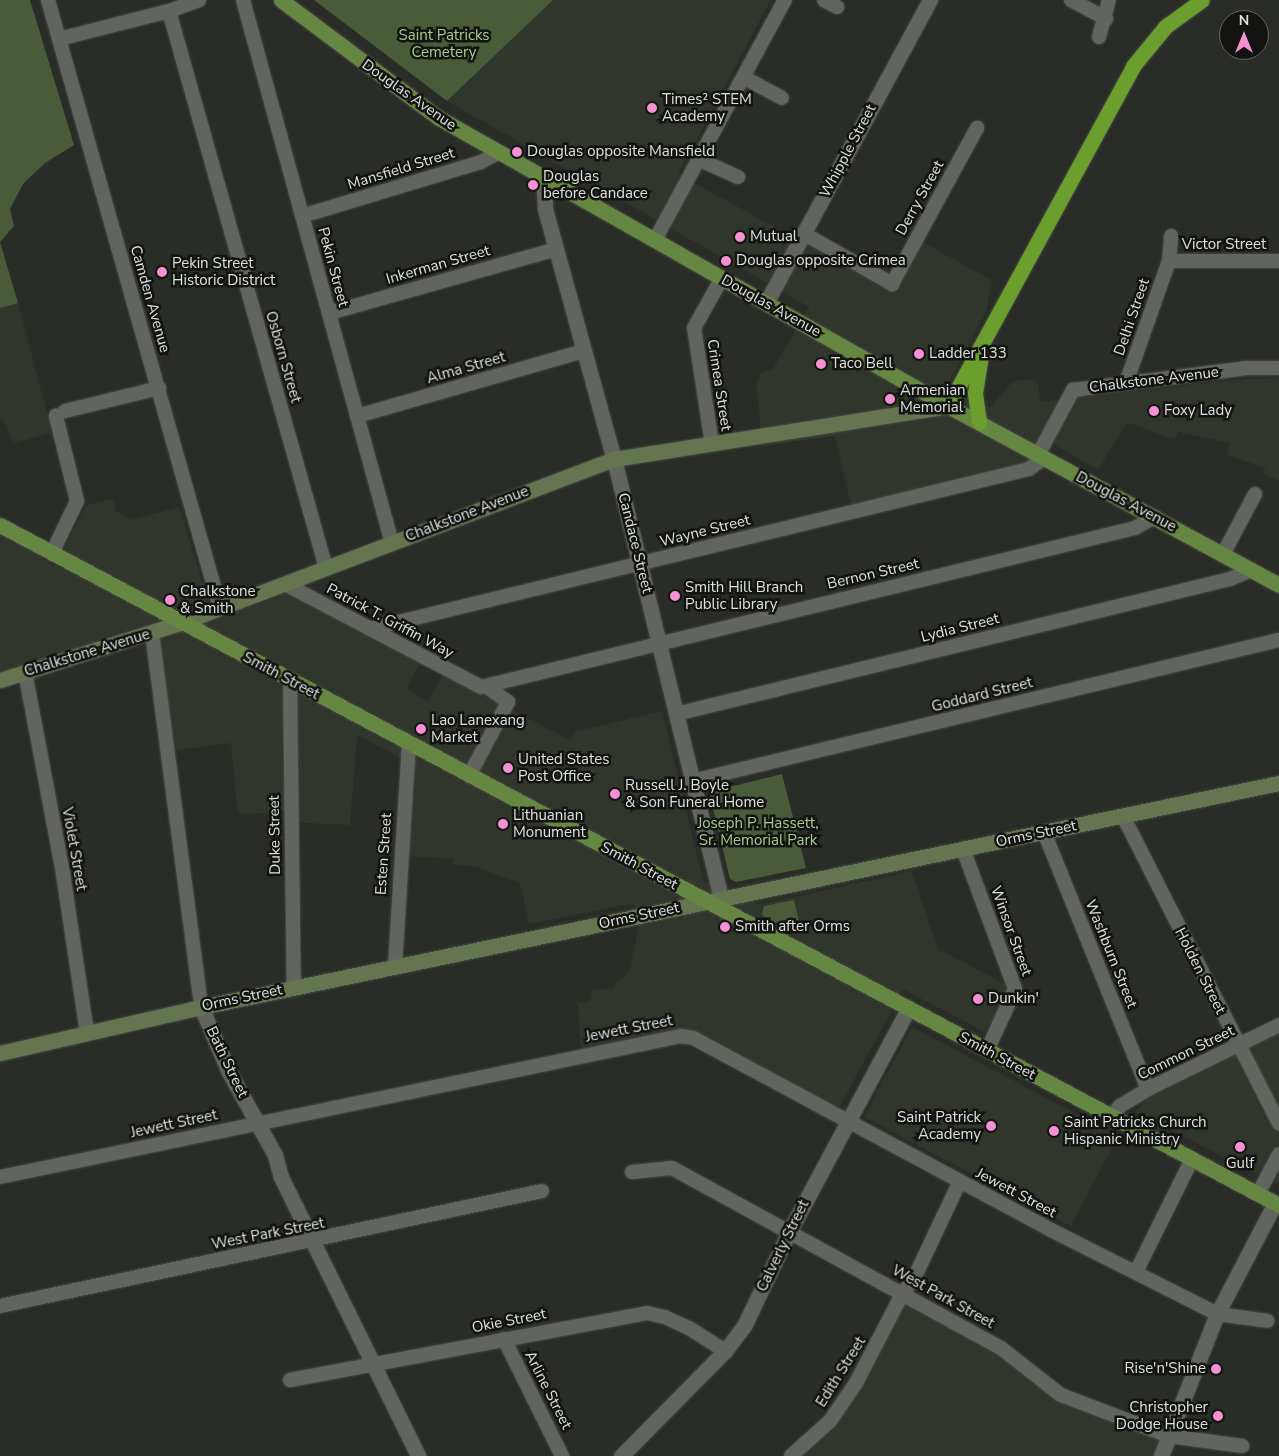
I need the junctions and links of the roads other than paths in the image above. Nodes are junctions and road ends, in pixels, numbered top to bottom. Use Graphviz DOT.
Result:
graph roads {
  1 [pos="48,0"];
  2 [pos="199,0"];
  3 [pos="242,0"];
  4 [pos="281,0"];
  5 [pos="784,0"];
  6 [pos="824,0"];
  7 [pos="930,0"];
  8 [pos="1073,0"];
  9 [pos="1110,0"];
  10 [pos="1202,0"];
  11 [pos="837,7"];
  12 [pos="169,11"];
  13 [pos="1106,19"];
  14 [pos="1099,37"];
  15 [pos="58,39"];
  16 [pos="743,77"];
  17 [pos="782,98"];
  18 [pos="977,128"];
  19 [pos="499,152"];
  20 [pos="698,159"];
  21 [pos="542,177"];
  22 [pos="738,177"];
  23 [pos="312,213"];
  24 [pos="803,234"];
  25 [pos="1171,236"];
  26 [pos="655,240"];
  27 [pos="556,249"];
  28 [pos="1169,261"];
  29 [pos="1279,261"];
  30 [pos="722,278"];
  31 [pos="766,302"];
  32 [pos="329,313"];
  33 [pos="990,329"];
  34 [pos="583,351"];
  35 [pos="1279,368"];
  36 [pos="1126,383"];
  37 [pos="159,388"];
  38 [pos="948,406"];
  39 [pos="357,416"];
  40 [pos="979,422"];
  41 [pos="712,444"];
  42 [pos="1041,456"];
  43 [pos="614,459"];
  44 [pos="1255,494"];
  45 [pos="1155,517"];
  46 [pos="0,525"];
  47 [pos="392,543"];
  48 [pos="52,553"];
  49 [pos="1223,554"];
  50 [pos="640,564"];
  51 [pos="326,568"];
  52 [pos="1250,570"];
  53 [pos="285,584"];
  54 [pos="1279,585"];
  55 [pos="220,608"];
  56 [pos="180,623"];
  57 [pos="370,628"];
  58 [pos="152,633"];
  59 [pos="1279,640"];
  60 [pos="658,642"];
  61 [pos="25,672"];
  62 [pos="0,680"];
  63 [pos="290,681"];
  64 [pos="483,686"];
  65 [pos="676,714"];
  66 [pos="409,744"];
  67 [pos="469,776"];
  68 [pos="692,782"];
  69 [pos="1279,783"];
  70 [pos="1123,816"];
  71 [pos="1044,832"];
  72 [pos="963,849"];
  73 [pos="718,904"];
  74 [pos="395,966"];
  75 [pos="294,988"];
  76 [pos="201,1007"];
  77 [pos="908,1009"];
  78 [pos="1279,1026"];
  79 [pos="87,1033"];
  80 [pos="1238,1046"];
  81 [pos="987,1051"];
  82 [pos="0,1053"];
  83 [pos="1148,1089"];
  84 [pos="1111,1116"];
  85 [pos="848,1121"];
  86 [pos="258,1123"];
  87 [pos="1279,1124"];
  88 [pos="1279,1154"];
  89 [pos="1192,1159"];
  90 [pos="632,1172"];
  91 [pos="0,1177"];
  92 [pos="960,1181"];
  93 [pos="542,1191"];
  94 [pos="1258,1194"];
  95 [pos="1277,1204"];
  96 [pos="789,1232"];
  97 [pos="315,1242"];
  98 [pos="1136,1272"];
  99 [pos="904,1294"];
  100 [pos="0,1306"];
  101 [pos="1217,1314"];
  102 [pos="1268,1321"];
  103 [pos="504,1339"];
  104 [pos="726,1351"];
  105 [pos="372,1363"];
  106 [pos="290,1380"];
  107 [pos="1169,1436"];
  108 [pos="1242,1446"];
  109 [pos="418,1456"];
  110 [pos="562,1456"];
  111 [pos="621,1456"];
  112 [pos="791,1456"];
  113 [pos="1161,1456"];
  1 -- 15 [label="street, Camden Avenue"];
  2 -- 12 [label="street"];
  3 -- 32 [label="street, Pekin Street"];
  4 -- 19 [label="main road, Douglas Avenue"];
  5 -- 16 [label="street"];
  6 -- 11 [label="street"];
  7 -- 24 [label="street, Whipple Street"];
  8 -- 13 [label="street"];
  9 -- 13 [label="street"];
  10 -- 33 [label="highway"];
  12 -- 15 [label="street"];
  12 -- 51 [label="street, Osborn Street"];
  13 -- 14 [label="street"];
  15 -- 37 [label="street, Camden Avenue"];
  16 -- 17 [label="street"];
  16 -- 20 [label="street"];
  18 -- 24 [label="street, Derry Street"];
  19 -- 21 [label="main road, Douglas Avenue"];
  19 -- 23 [label="street, Mansfield Street"];
  20 -- 22 [label="street"];
  20 -- 26 [label="street"];
  21 -- 26 [label="main road, Douglas Avenue"];
  21 -- 27 [label="street, Candace Street"];
  24 -- 31 [label="street, Whipple Street"];
  25 -- 28 [label="street, Delhi Street"];
  26 -- 30 [label="main road, Douglas Avenue"];
  27 -- 32 [label="street, Inkerman Street"];
  27 -- 34 [label="street, Candace Street"];
  28 -- 29 [label="street, Victor Street"];
  28 -- 36 [label="street, Delhi Street"];
  30 -- 31 [label="main road, Douglas Avenue"];
  30 -- 41 [label="street, Crimea Street"];
  31 -- 38 [label="main road, Douglas Avenue"];
  32 -- 39 [label="street, Pekin Street"];
  33 -- 38 [label="highway"];
  33 -- 40 [label="highway"];
  34 -- 39 [label="street, Alma Street"];
  34 -- 43 [label="street, Candace Street"];
  35 -- 36 [label="street, Chalkstone Avenue"];
  36 -- 42 [label="street, Chalkstone Avenue"];
  37 -- 48 [label="street"];
  37 -- 55 [label="street, Camden Avenue"];
  38 -- 40 [label="main road, Douglas Avenue"];
  38 -- 41 [label="main road, Chalkstone Avenue"];
  39 -- 47 [label="street, Pekin Street"];
  40 -- 42 [label="main road, Douglas Avenue"];
  41 -- 43 [label="main road, Chalkstone Avenue"];
  42 -- 45 [label="main road, Douglas Avenue"];
  42 -- 50 [label="street, Wayne Street"];
  43 -- 47 [label="main road, Chalkstone Avenue"];
  43 -- 50 [label="street, Candace Street"];
  44 -- 49 [label="street"];
  45 -- 49 [label="main road, Douglas Avenue"];
  45 -- 60 [label="street, Bernon Street"];
  46 -- 48 [label="main road, Smith Street"];
  47 -- 51 [label="main road, Chalkstone Avenue"];
  48 -- 56 [label="main road, Smith Street"];
  49 -- 52 [label="main road, Douglas Avenue"];
  50 -- 57 [label="street, Wayne Street"];
  50 -- 60 [label="street, Candace Street"];
  51 -- 53 [label="main road, Chalkstone Avenue"];
  52 -- 54 [label="main road, Douglas Avenue"];
  52 -- 65 [label="street, Lydia Street"];
  53 -- 55 [label="main road, Chalkstone Avenue"];
  53 -- 57 [label="street, Patrick T. Griffin Way"];
  55 -- 56 [label="main road, Chalkstone Avenue"];
  56 -- 58 [label="main road, Chalkstone Avenue"];
  56 -- 63 [label="main road, Smith Street"];
  57 -- 64 [label="street, Patrick T. Griffin Way"];
  58 -- 61 [label="main road, Chalkstone Avenue"];
  58 -- 76 [label="street, Bath Street"];
  59 -- 68 [label="street, Goddard Street"];
  60 -- 64 [label="street, Bernon Street"];
  60 -- 65 [label="street, Candace Street"];
  61 -- 62 [label="main road, Chalkstone Avenue"];
  61 -- 79 [label="street, Violet Street"];
  63 -- 66 [label="main road, Smith Street"];
  63 -- 75 [label="street, Duke Street"];
  64 -- 67 [label="street, Patrick T. Griffin Way"];
  65 -- 68 [label="street, Candace Street"];
  66 -- 67 [label="main road, Smith Street"];
  66 -- 74 [label="street, Esten Street"];
  67 -- 73 [label="main road, Smith Street"];
  68 -- 73 [label="street, Candace Street"];
  69 -- 70 [label="main road, Orms Street"];
  70 -- 71 [label="main road, Orms Street"];
  70 -- 80 [label="street, Holden Street"];
  71 -- 72 [label="main road, Orms Street"];
  71 -- 83 [label="street, Washburn Street"];
  72 -- 73 [label="main road, Orms Street"];
  72 -- 81 [label="street, Winsor Street"];
  73 -- 74 [label="main road, Orms Street"];
  73 -- 77 [label="main road, Smith Street"];
  74 -- 75 [label="main road, Orms Street"];
  75 -- 76 [label="main road, Orms Street"];
  76 -- 79 [label="main road, Orms Street"];
  76 -- 86 [label="street, Bath Street"];
  77 -- 81 [label="main road, Smith Street"];
  77 -- 85 [label="street, Calverly Street"];
  78 -- 80 [label="street, Common Street"];
  79 -- 82 [label="main road, Orms Street"];
  80 -- 83 [label="street, Common Street"];
  80 -- 87 [label="street, Holden Street"];
  81 -- 84 [label="main road, Smith Street"];
  83 -- 84 [label="street, Common Street"];
  84 -- 89 [label="main road, Smith Street"];
  85 -- 86 [label="street, Jewett Street"];
  85 -- 92 [label="street, Jewett Street"];
  85 -- 96 [label="street, Calverly Street"];
  86 -- 91 [label="street, Jewett Street"];
  86 -- 97 [label="street, Bath Street"];
  88 -- 94 [label="street"];
  89 -- 94 [label="main road, Smith Street"];
  89 -- 98 [label="street"];
  90 -- 96 [label="street, West Park Street"];
  92 -- 98 [label="street, Jewett Street"];
  92 -- 99 [label="street, Edith Street"];
  93 -- 97 [label="street, West Park Street"];
  94 -- 95 [label="main road, Smith Street"];
  95 -- 101 [label="street"];
  96 -- 99 [label="street, West Park Street"];
  96 -- 104 [label="street, Calverly Street"];
  97 -- 100 [label="street, West Park Street"];
  97 -- 105 [label="street, Bath Street"];
  98 -- 101 [label="street, Jewett Street"];
  99 -- 107 [label="street, West Park Street"];
  99 -- 112 [label="street, Edith Street"];
  101 -- 102 [label="street, Jewett Street"];
  101 -- 107 [label="street"];
  103 -- 104 [label="street, Okie Street"];
  103 -- 105 [label="street, Okie Street"];
  103 -- 110 [label="street, Arline Street"];
  104 -- 111 [label="street, Calverly Street"];
  105 -- 106 [label="street, Okie Street"];
  105 -- 109 [label="street, Bath Street"];
  107 -- 108 [label="street, West Park Street"];
  107 -- 113 [label="street"];
}
